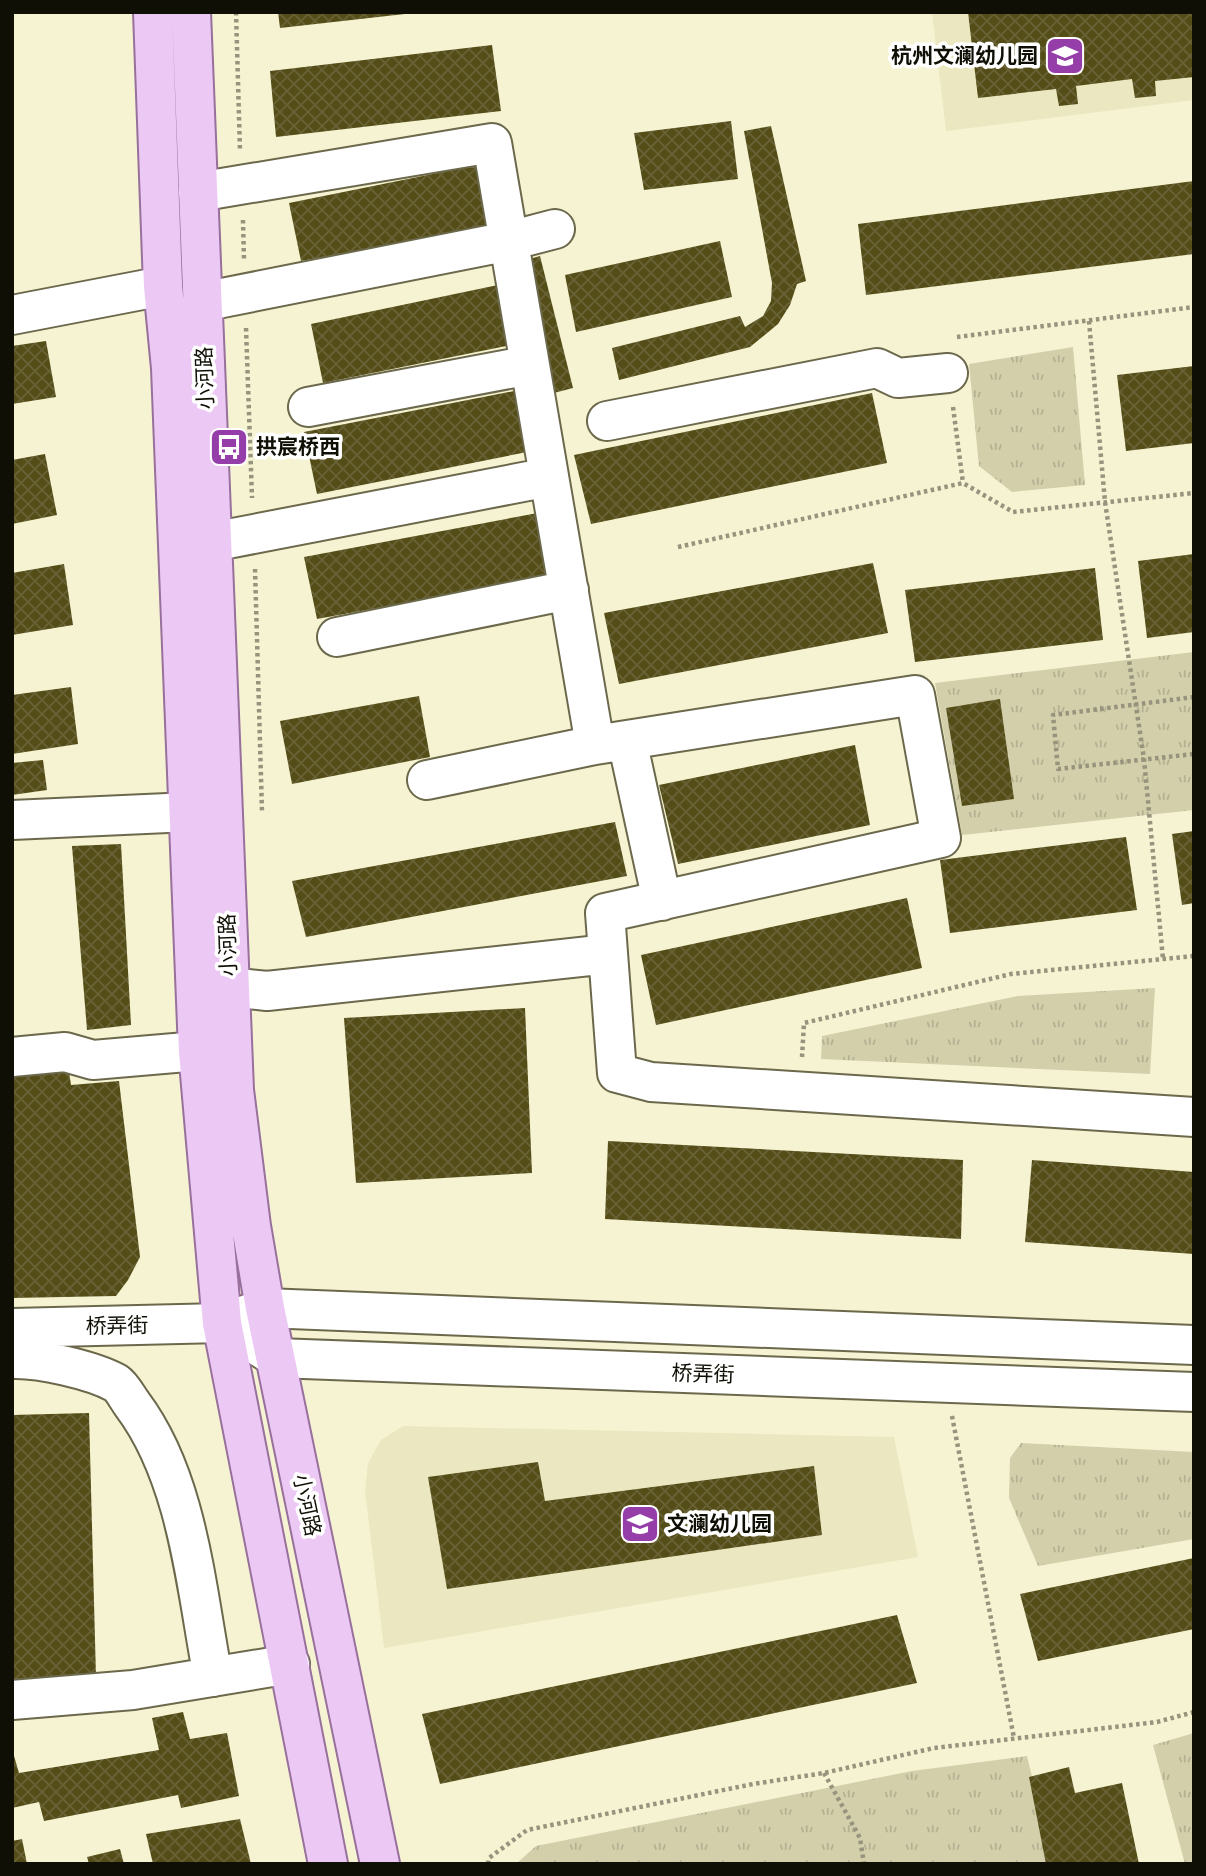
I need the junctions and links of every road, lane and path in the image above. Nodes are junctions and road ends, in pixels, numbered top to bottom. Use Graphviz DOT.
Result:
graph roads {
  1 [pos="153,12"];
  2 [pos="191,12"];
  3 [pos="236,12"];
  4 [pos="242,186"];
  5 [pos="198,192"];
  6 [pos="555,229"];
  7 [pos="509,241"];
  8 [pos="163,286"];
  9 [pos="245,293"];
  10 [pos="202,302"];
  11 [pos="1194,307"];
  12 [pos="12,315"];
  13 [pos="1089,321"];
  14 [pos="946,356"];
  15 [pos="530,365"];
  16 [pos="308,407"];
  17 [pos="607,421"];
  18 [pos="549,477"];
  19 [pos="1194,493"];
  20 [pos="1105,502"];
  21 [pos="254,534"];
  22 [pos="212,542"];
  23 [pos="678,547"];
  24 [pos="569,590"];
  25 [pos="337,637"];
  26 [pos="1194,697"];
  27 [pos="1135,704"];
  28 [pos="611,742"];
  29 [pos="1194,754"];
  30 [pos="1144,759"];
  31 [pos="428,780"];
  32 [pos="190,812"];
  33 [pos="12,820"];
  34 [pos="262,825"];
  35 [pos="662,901"];
  36 [pos="608,954"];
  37 [pos="1194,957"];
  38 [pos="1163,960"];
  39 [pos="230,987"];
  40 [pos="198,1051"];
  41 [pos="12,1057"];
  42 [pos="800,1091"];
  43 [pos="1194,1117"];
  44 [pos="265,1308"];
  45 [pos="222,1323"];
  46 [pos="12,1328"];
  47 [pos="1194,1345"];
  48 [pos="277,1358"];
  49 [pos="12,1359"];
  50 [pos="946,1383"];
  51 [pos="1194,1392"];
  52 [pos="290,1664"];
  53 [pos="213,1678"];
  54 [pos="12,1700"];
  55 [pos="1194,1712"];
  56 [pos="1014,1738"];
  57 [pos="824,1773"];
  58 [pos="328,1864"];
  59 [pos="380,1864"];
  60 [pos="488,1864"];
  61 [pos="864,1864"];
  1 -- 8 [label="main road, 小河路"];
  2 -- 5 [label="main road, 小河路"];
  3 -- 4 [label="path"];
  4 -- 5 [label="street"];
  4 -- 7 [label="street"];
  4 -- 9 [label="path"];
  5 -- 10 [label="main road, 小河路"];
  6 -- 7 [label="street"];
  7 -- 9 [label="street"];
  7 -- 15 [label="street"];
  8 -- 12 [label="street"];
  8 -- 32 [label="main road, 小河路"];
  9 -- 10 [label="street"];
  9 -- 21 [label="path"];
  10 -- 22 [label="main road, 小河路"];
  11 -- 13 [label="path"];
  13 -- 14 [label="path"];
  13 -- 20 [label="path"];
  14 -- 17 [label="street"];
  15 -- 16 [label="street"];
  15 -- 18 [label="street"];
  18 -- 21 [label="street"];
  18 -- 24 [label="street"];
  19 -- 20 [label="path"];
  20 -- 23 [label="path"];
  20 -- 27 [label="path"];
  21 -- 22 [label="street"];
  21 -- 34 [label="path"];
  22 -- 39 [label="main road, 小河路"];
  24 -- 25 [label="street"];
  24 -- 28 [label="street"];
  26 -- 27 [label="path"];
  27 -- 30 [label="path"];
  27 -- 30 [label="path"];
  28 -- 31 [label="street"];
  28 -- 35 [label="street"];
  28 -- 35 [label="street"];
  29 -- 30 [label="path"];
  30 -- 38 [label="path"];
  32 -- 33 [label="street"];
  32 -- 40 [label="main road, 小河路"];
  35 -- 36 [label="street"];
  36 -- 39 [label="street"];
  36 -- 42 [label="street"];
  37 -- 38 [label="path"];
  38 -- 42 [label="path"];
  39 -- 44 [label="main road, 小河路"];
  40 -- 41 [label="street"];
  40 -- 45 [label="main road, 小河路"];
  42 -- 43 [label="street"];
  44 -- 45 [label="street, 桥弄街"];
  44 -- 47 [label="street, 桥弄街"];
  44 -- 48 [label="main road, 小河路"];
  45 -- 46 [label="street, 桥弄街"];
  45 -- 48 [label="street"];
  45 -- 52 [label="main road, 小河路"];
  48 -- 50 [label="street, 桥弄街"];
  48 -- 59 [label="main road, 小河路"];
  49 -- 53 [label="street"];
  50 -- 51 [label="street, 桥弄街"];
  50 -- 56 [label="path"];
  52 -- 53 [label="street"];
  52 -- 58 [label="main road, 小河路"];
  53 -- 54 [label="street"];
  55 -- 56 [label="path"];
  56 -- 57 [label="path"];
  57 -- 60 [label="path"];
  57 -- 61 [label="path"];
}
